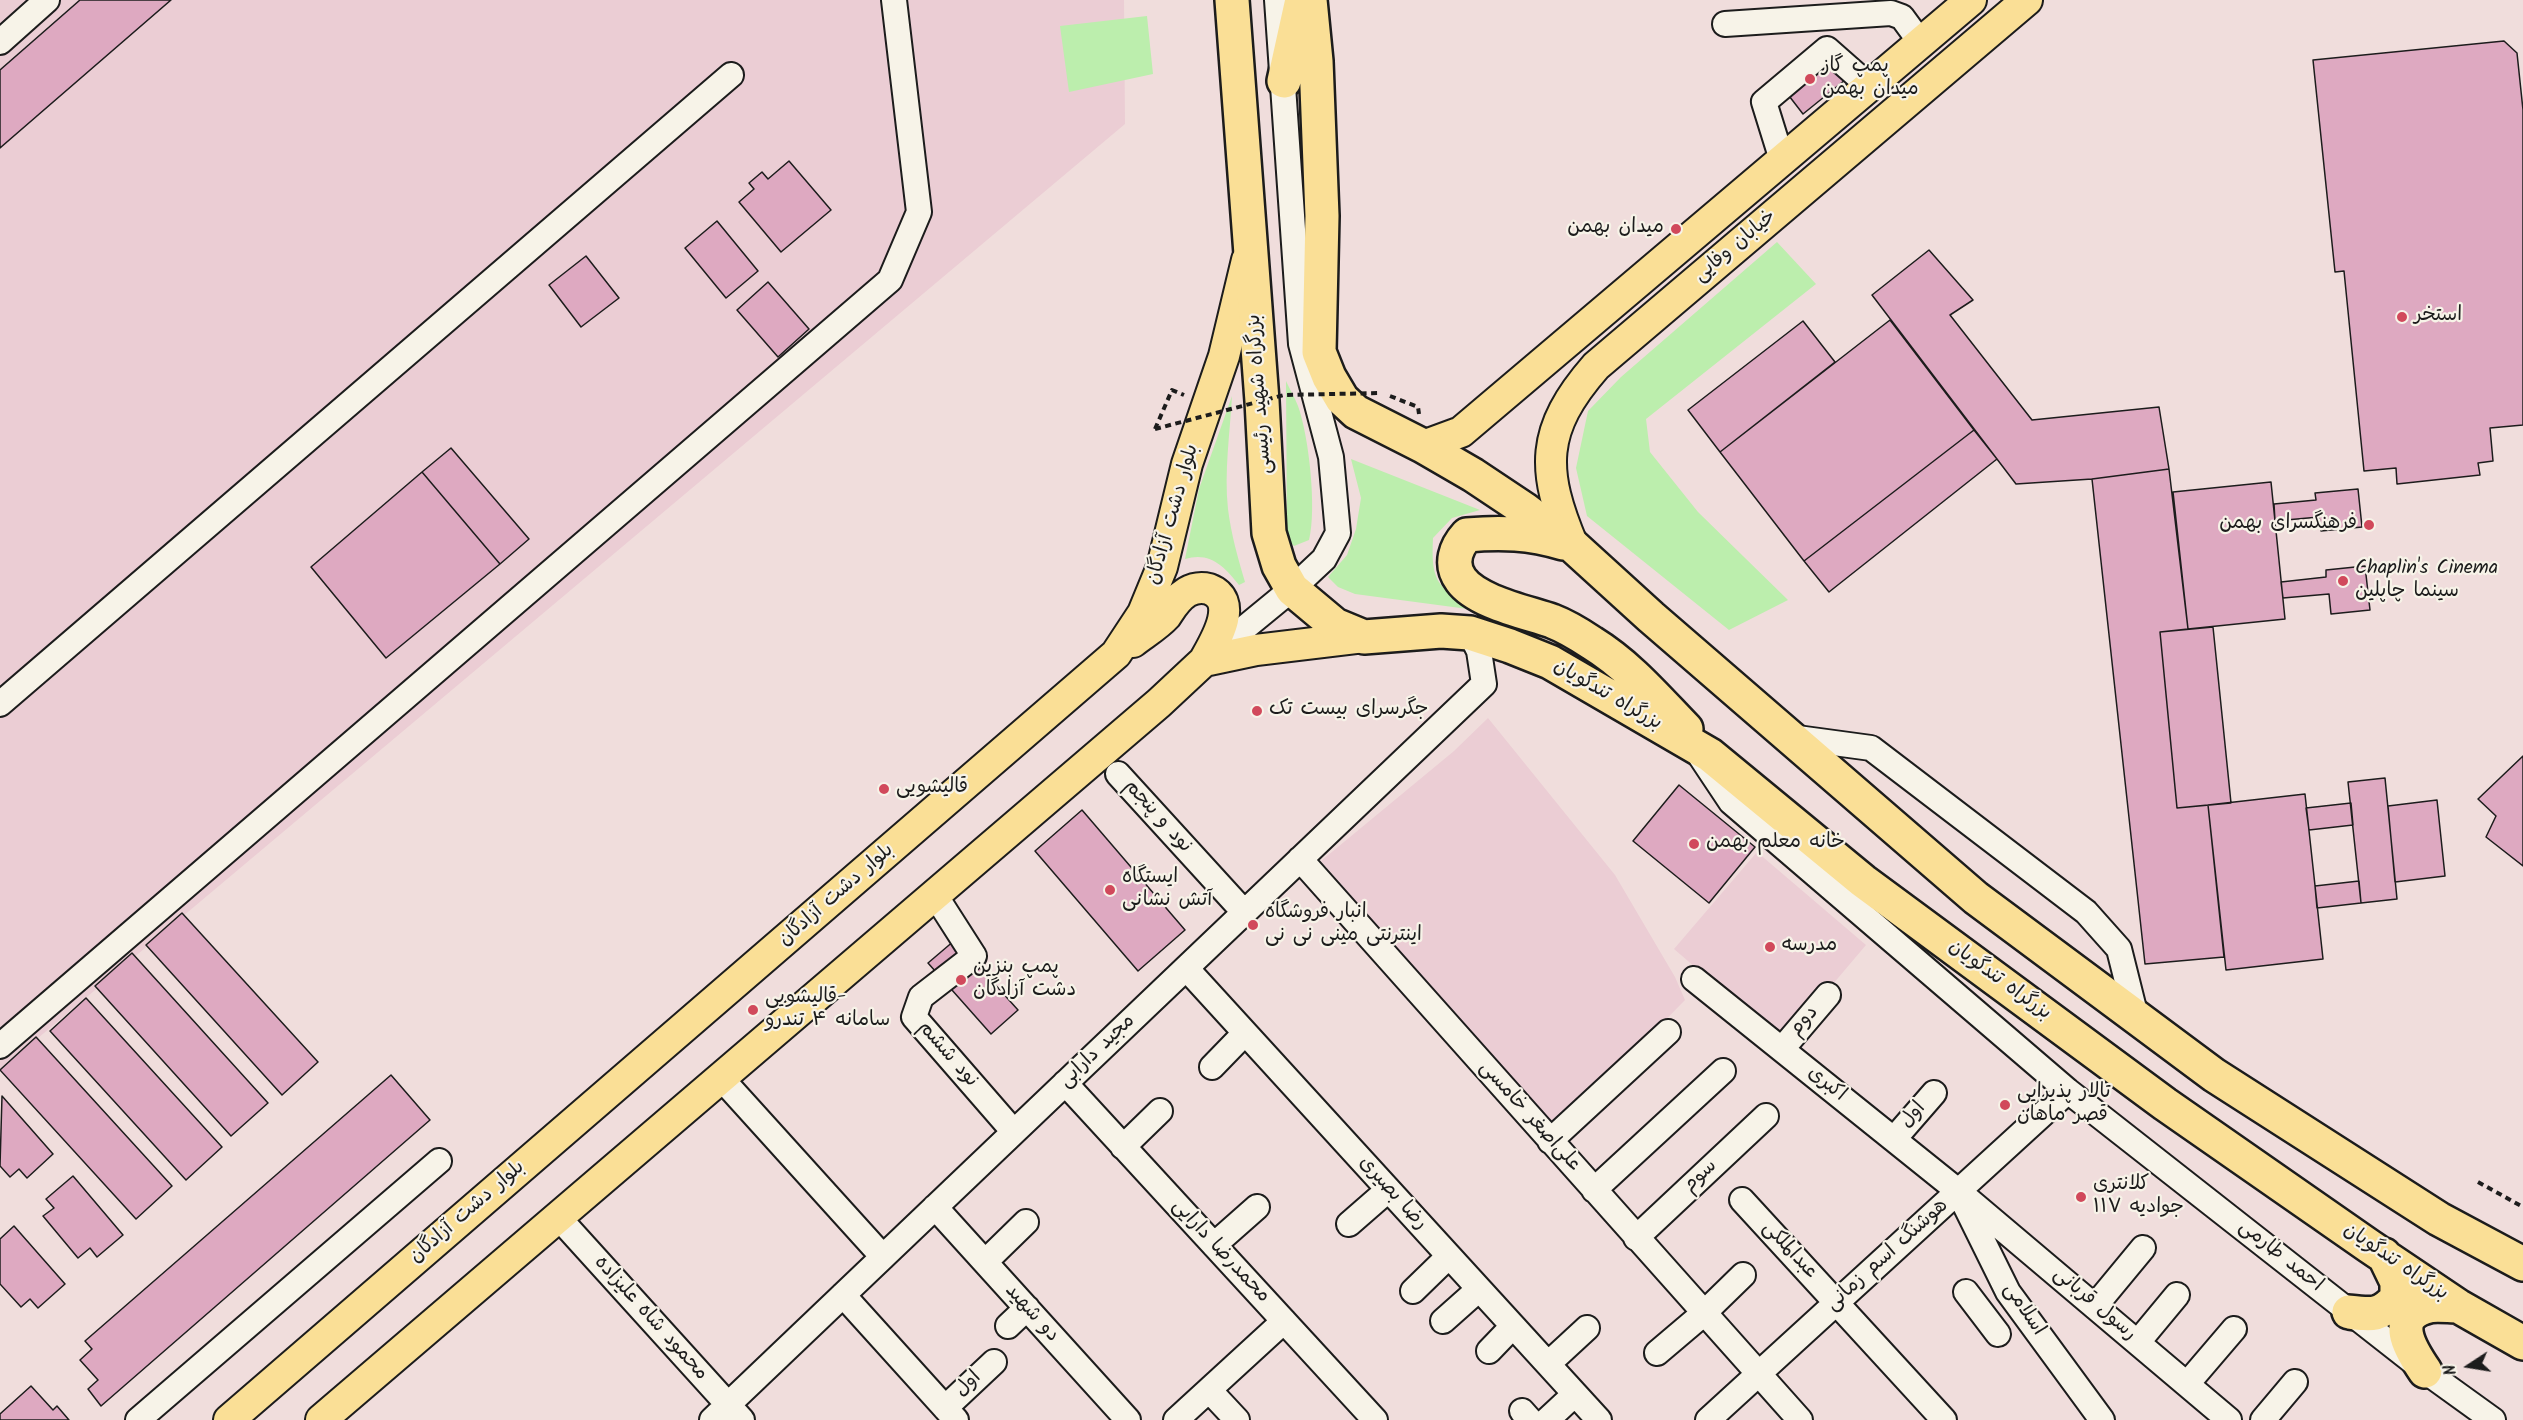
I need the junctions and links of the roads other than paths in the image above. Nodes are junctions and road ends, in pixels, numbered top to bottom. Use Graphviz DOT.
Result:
graph roads {
  1 [pos="47,0"];
  2 [pos="894,0"];
  3 [pos="1232,0"];
  4 [pos="1277,0"];
  5 [pos="1302,0"];
  6 [pos="1310,0"];
  7 [pos="1971,0"];
  8 [pos="2027,0"];
  9 [pos="1725,24"];
  10 [pos="0,42"];
  11 [pos="1921,43"];
  12 [pos="731,75"];
  13 [pos="1284,81"];
  14 [pos="1869,86"];
  15 [pos="1782,160"];
  16 [pos="1251,245"];
  17 [pos="1423,446"];
  18 [pos="1573,546"];
  19 [pos="1292,589"];
  20 [pos="1470,633"];
  21 [pos="1364,637"];
  22 [pos="1116,654"];
  23 [pos="1204,661"];
  24 [pos="0,704"];
  25 [pos="1790,737"];
  26 [pos="1702,750"];
  27 [pos="1118,774"];
  28 [pos="1300,859"];
  29 [pos="935,895"];
  30 [pos="1244,912"];
  31 [pos="1186,968"];
  32 [pos="1694,978"];
  33 [pos="1828,995"];
  34 [pos="2136,1017"];
  35 [pos="1668,1032"];
  36 [pos="1245,1033"];
  37 [pos="0,1046"];
  38 [pos="1782,1049"];
  39 [pos="1212,1067"];
  40 [pos="1723,1071"];
  41 [pos="721,1078"];
  42 [pos="1065,1083"];
  43 [pos="2068,1091"];
  44 [pos="1934,1093"];
  45 [pos="1160,1111"];
  46 [pos="1766,1116"];
  47 [pos="1014,1132"];
  48 [pos="1894,1139"];
  49 [pos="1550,1141"];
  50 [pos="1123,1147"];
  51 [pos="439,1161"];
  52 [pos="1388,1190"];
  53 [pos="1594,1190"];
  54 [pos="1958,1191"];
  55 [pos="1742,1200"];
  56 [pos="935,1207"];
  57 [pos="1257,1207"];
  58 [pos="558,1217"];
  59 [pos="1026,1222"];
  60 [pos="1349,1224"];
  61 [pos="1636,1238"];
  62 [pos="1214,1245"];
  63 [pos="2143,1248"];
  64 [pos="2384,1255"];
  65 [pos="1449,1256"];
  66 [pos="883,1257"];
  67 [pos="985,1262"];
  68 [pos="2523,1264"];
  69 [pos="1743,1275"];
  70 [pos="1479,1289"];
  71 [pos="1413,1291"];
  72 [pos="1966,1292"];
  73 [pos="2008,1292"];
  74 [pos="843,1295"];
  75 [pos="2177,1295"];
  76 [pos="1837,1302"];
  77 [pos="2095,1306"];
  78 [pos="2458,1306"];
  79 [pos="1027,1308"];
  80 [pos="1982,1311"];
  81 [pos="2349,1312"];
  82 [pos="1703,1314"];
  83 [pos="1284,1321"];
  84 [pos="1443,1321"];
  85 [pos="1008,1326"];
  86 [pos="1513,1326"];
  87 [pos="1587,1328"];
  88 [pos="2235,1329"];
  89 [pos="1998,1334"];
  90 [pos="2138,1342"];
  91 [pos="2523,1343"];
  92 [pos="1489,1351"];
  93 [pos="1657,1353"];
  94 [pos="994,1362"];
  95 [pos="1548,1364"];
  96 [pos="2425,1371"];
  97 [pos="1758,1375"];
  98 [pos="2295,1382"];
  99 [pos="2187,1384"];
  100 [pos="1209,1390"];
  101 [pos="1585,1411"];
  102 [pos="727,1415"];
  103 [pos="949,1415"];
  104 [pos="138,1420"];
  105 [pos="229,1420"];
  106 [pos="321,1420"];
  107 [pos="1128,1420"];
  108 [pos="1176,1420"];
  109 [pos="1237,1420"];
  110 [pos="1375,1420"];
  111 [pos="1547,1420"];
  112 [pos="1708,1420"];
  113 [pos="1800,1420"];
  114 [pos="1944,1420"];
  115 [pos="2102,1420"];
  116 [pos="2229,1420"];
  117 [pos="2263,1420"];
  118 [pos="2493,1420"];
  1 -- 10 [label="street"];
  2 -- 37 [label="street"];
  3 -- 16 [label="highway, بزرگراه شهید رئیسی"];
  4 -- 13 [label="street"];
  5 -- 13 [label="highway"];
  6 -- 17 [label="highway"];
  7 -- 11 [label="main road, خیابان وفایی"];
  8 -- 18 [label="main road, خیابان وفایی"];
  9 -- 11 [label="street"];
  11 -- 14 [label="main road, خیابان وفایی"];
  12 -- 24 [label="street"];
  13 -- 19 [label="street"];
  14 -- 15 [label="main road, خیابان وفایی"];
  14 -- 15 [label="street"];
  15 -- 17 [label="main road, خیابان وفایی"];
  16 -- 19 [label="highway, بزرگراه شهید رئیسی"];
  16 -- 22 [label="main road, بلوار دشت آزادگان"];
  17 -- 18 [label="highway"];
  18 -- 25 [label="highway"];
  18 -- 26 [label="highway"];
  19 -- 21 [label="highway, بزرگراه شهید رئیسی"];
  19 -- 23 [label="street"];
  20 -- 21 [label="highway, بزرگراه شهید رئیسی"];
  20 -- 26 [label="highway, بزرگراه تندگویان"];
  20 -- 28 [label="street, مجید دارابی"];
  21 -- 23 [label="main road"];
  22 -- 23 [label="main road"];
  22 -- 105 [label="main road, بلوار دشت آزادگان"];
  23 -- 29 [label="main road"];
  25 -- 34 [label="highway"];
  25 -- 34 [label="street"];
  26 -- 43 [label="street, احمد طارمی"];
  26 -- 64 [label="highway, بزرگراه تندگویان"];
  27 -- 30 [label="street, نود و پنجم"];
  28 -- 30 [label="street, مجید دارابی"];
  28 -- 49 [label="street, علی‌اصغر خامسی"];
  29 -- 41 [label="main road"];
  29 -- 47 [label="street, نود ششم"];
  30 -- 31 [label="street, مجید دارابی"];
  31 -- 36 [label="street, رضا بصیری"];
  31 -- 42 [label="street, مجید دارابی"];
  32 -- 38 [label="street, اکبری"];
  33 -- 38 [label="street, دوم"];
  34 -- 68 [label="highway"];
  35 -- 49 [label="street"];
  36 -- 39 [label="street"];
  36 -- 52 [label="street, رضا بصیری"];
  38 -- 48 [label="street, اکبری"];
  40 -- 53 [label="street"];
  41 -- 58 [label="main road"];
  41 -- 66 [label="street"];
  42 -- 47 [label="street, مجید دارابی"];
  42 -- 50 [label="street, محمدرضا دارایی"];
  43 -- 54 [label="street, هوشنگ اسم زمانی"];
  43 -- 81 [label="street, احمد طارمی"];
  44 -- 48 [label="street, اول"];
  45 -- 50 [label="street"];
  46 -- 61 [label="street, سوم"];
  47 -- 56 [label="street, مجید دارابی"];
  48 -- 54 [label="street, اکبری"];
  49 -- 53 [label="street, علی‌اصغر خامسی"];
  50 -- 62 [label="street, محمدرضا دارایی"];
  51 -- 104 [label="street"];
  52 -- 60 [label="street"];
  52 -- 65 [label="street, رضا بصیری"];
  53 -- 61 [label="street, علی‌اصغر خامسی"];
  54 -- 73 [label="street, اسلامی"];
  54 -- 76 [label="street, هوشنگ اسم زمانی"];
  54 -- 77 [label="street, رسول قربانی"];
  55 -- 76 [label="street, عبدالملکی"];
  56 -- 66 [label="street, مجید دارابی"];
  56 -- 67 [label="street, دو شهید"];
  57 -- 62 [label="street"];
  58 -- 102 [label="street, محمود شاه علیزاده"];
  58 -- 106 [label="main road"];
  59 -- 67 [label="street"];
  61 -- 82 [label="street, علی‌اصغر خامسی"];
  62 -- 83 [label="street, محمدرضا دارایی"];
  63 -- 77 [label="street"];
  64 -- 78 [label="highway, بزرگراه تندگویان"];
  64 -- 81 [label="highway"];
  65 -- 70 [label="street, رضا بصیری"];
  65 -- 71 [label="street"];
  66 -- 74 [label="street, مجید دارابی"];
  67 -- 79 [label="street, دو شهید"];
  69 -- 82 [label="street"];
  70 -- 84 [label="street"];
  70 -- 86 [label="street, رضا بصیری"];
  72 -- 80 [label="street"];
  73 -- 80 [label="street"];
  73 -- 115 [label="street, اسلامی"];
  74 -- 102 [label="street, مجید دارابی"];
  74 -- 103 [label="street"];
  75 -- 90 [label="street"];
  76 -- 97 [label="street, هوشنگ اسم زمانی"];
  76 -- 114 [label="street, عبدالملکی"];
  77 -- 90 [label="street, رسول قربانی"];
  78 -- 91 [label="highway, بزرگراه تندگویان"];
  78 -- 96 [label="highway"];
  79 -- 85 [label="street"];
  79 -- 107 [label="street, دو شهید"];
  80 -- 89 [label="street"];
  81 -- 96 [label="street, احمد طارمی"];
  82 -- 93 [label="street"];
  82 -- 97 [label="street, علی‌اصغر خامسی"];
  83 -- 100 [label="street"];
  83 -- 110 [label="street, محمدرضا دارایی"];
  86 -- 92 [label="street"];
  86 -- 95 [label="street, رضا بصیری"];
  87 -- 95 [label="street"];
  88 -- 99 [label="street"];
  90 -- 99 [label="street, رسول قربانی"];
  94 -- 103 [label="street, اول"];
  95 -- 101 [label="street, رضا بصیری"];
  96 -- 118 [label="street, احمد طارمی"];
  97 -- 112 [label="street, هوشنگ اسم زمانی"];
  97 -- 113 [label="street, علی‌اصغر خامسی"];
  98 -- 117 [label="street"];
  99 -- 116 [label="street, رسول قربانی"];
  100 -- 108 [label="street"];
  100 -- 109 [label="street"];
  101 -- 111 [label="street"];
}
